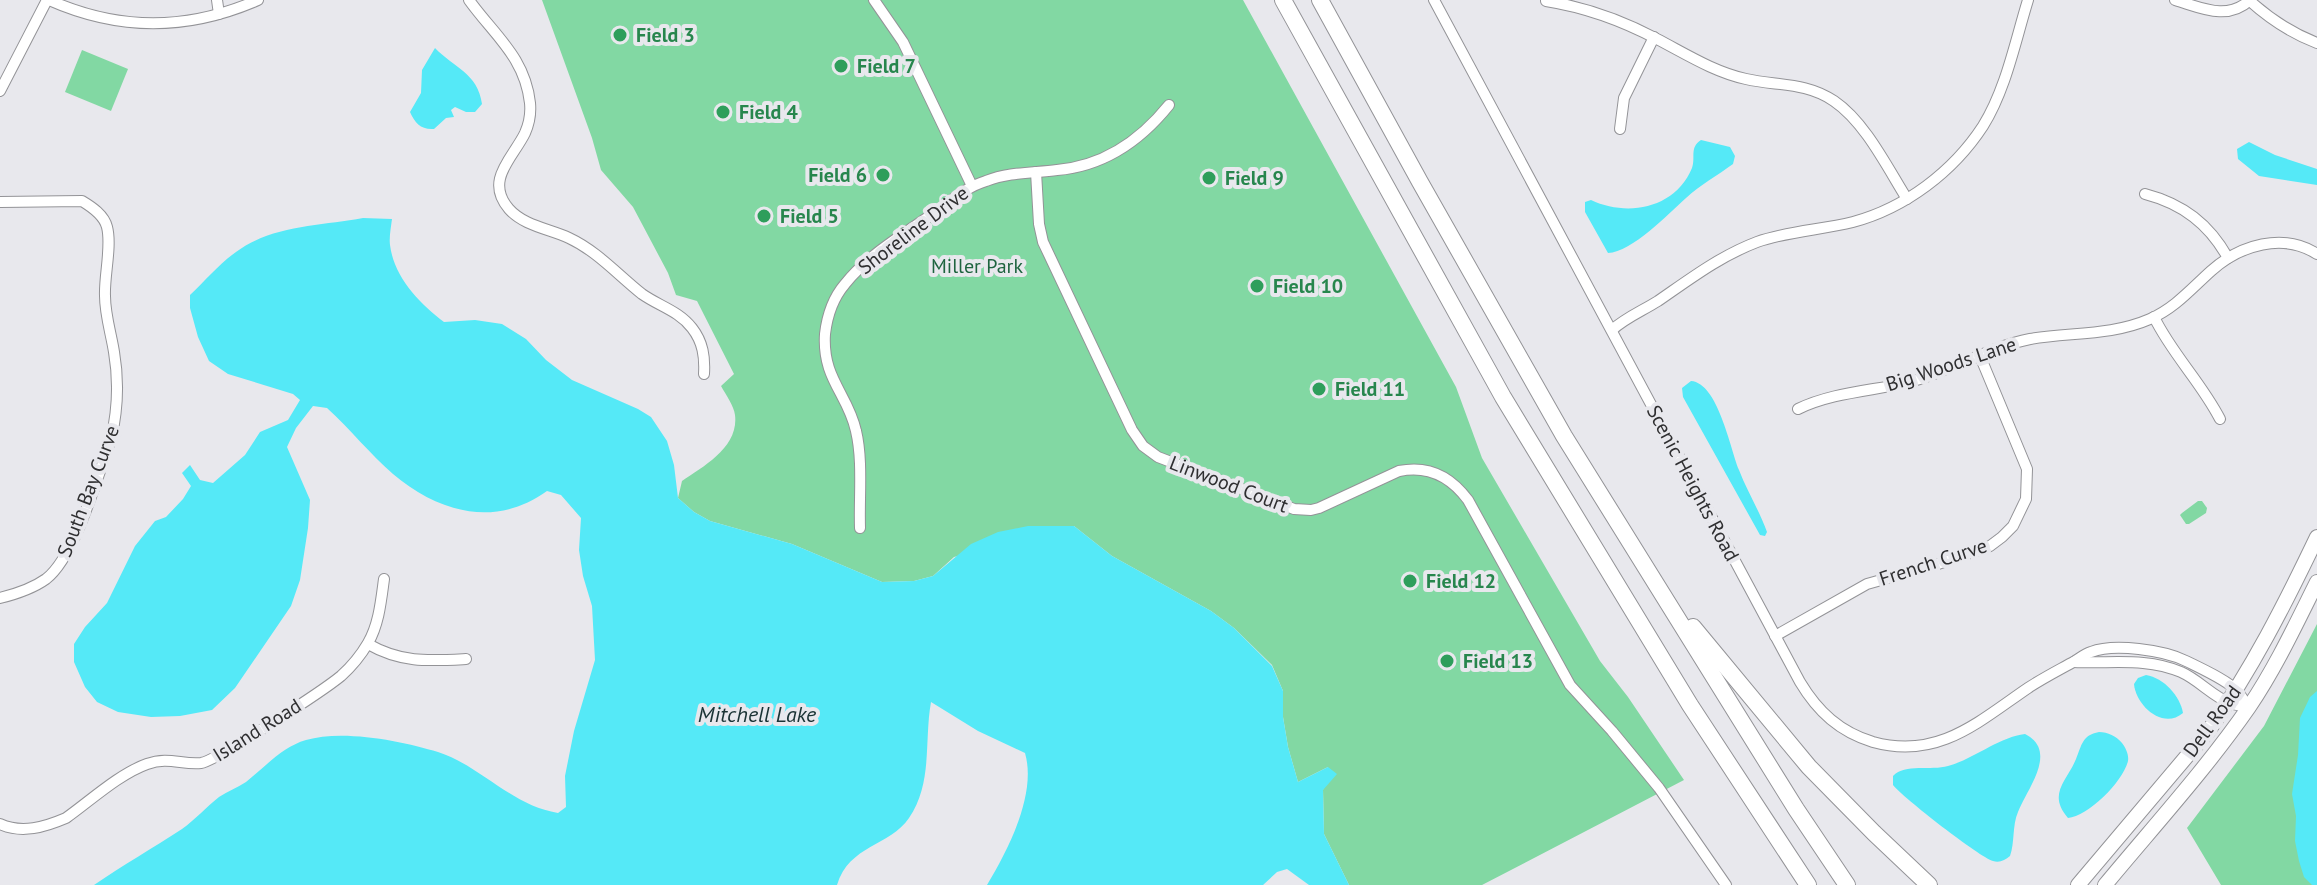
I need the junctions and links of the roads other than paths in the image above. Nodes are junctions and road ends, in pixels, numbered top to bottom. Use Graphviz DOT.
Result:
graph roads {
  1 [pos="48,0"];
  2 [pos="217,0"];
  3 [pos="258,0"];
  4 [pos="469,0"];
  5 [pos="874,0"];
  6 [pos="1274,0"];
  7 [pos="1283,0"];
  8 [pos="1322,0"];
  9 [pos="1434,0"];
  10 [pos="2028,0"];
  11 [pos="2175,0"];
  12 [pos="2250,0"];
  13 [pos="1546,1"];
  14 [pos="219,14"];
  15 [pos="1654,37"];
  16 [pos="2317,43"];
  17 [pos="1324,75"];
  18 [pos="0,91"];
  19 [pos="1169,105"];
  20 [pos="1620,129"];
  21 [pos="1036,172"];
  22 [pos="972,186"];
  23 [pos="2145,194"];
  24 [pos="1907,199"];
  25 [pos="0,202"];
  26 [pos="2317,254"];
  27 [pos="2228,258"];
  28 [pos="2154,317"];
  29 [pos="1612,330"];
  30 [pos="1980,356"];
  31 [pos="704,374"];
  32 [pos="1798,409"];
  33 [pos="2220,419"];
  34 [pos="1564,436"];
  35 [pos="860,528"];
  36 [pos="2317,537"];
  37 [pos="384,579"];
  38 [pos="2317,582"];
  39 [pos="0,598"];
  40 [pos="1775,636"];
  41 [pos="368,644"];
  42 [pos="466,659"];
  43 [pos="2073,662"];
  44 [pos="2237,690"];
  45 [pos="2228,703"];
  46 [pos="2248,707"];
  47 [pos="1756,809"];
  48 [pos="0,824"];
  49 [pos="1726,885"];
  50 [pos="1798,885"];
  51 [pos="1808,885"];
  52 [pos="1847,885"];
  53 [pos="1929,885"];
  54 [pos="2078,885"];
  55 [pos="2105,885"];
  1 -- 14 [label="street"];
  1 -- 18 [label="street"];
  2 -- 14 [label="street"];
  3 -- 14 [label="street"];
  4 -- 31 [label="street"];
  5 -- 22 [label="street"];
  6 -- 17 [label="highway"];
  7 -- 17 [label="highway"];
  8 -- 34 [label="highway"];
  9 -- 29 [label="street, Scenic Heights Road"];
  10 -- 24 [label="street"];
  11 -- 12 [label="street"];
  12 -- 16 [label="street"];
  13 -- 15 [label="street"];
  15 -- 20 [label="street"];
  15 -- 24 [label="street"];
  17 -- 47 [label="highway"];
  19 -- 21 [label="street, Shoreline Drive"];
  21 -- 22 [label="street, Shoreline Drive"];
  21 -- 49 [label="street, Linwood Court"];
  22 -- 35 [label="street, Shoreline Drive"];
  23 -- 27 [label="street"];
  24 -- 29 [label="street"];
  25 -- 39 [label="street, South Bay Curve"];
  26 -- 27 [label="street, Big Woods Lane"];
  27 -- 28 [label="street, Big Woods Lane"];
  28 -- 30 [label="street, Big Woods Lane"];
  28 -- 33 [label="street"];
  29 -- 40 [label="street, Scenic Heights Road"];
  30 -- 32 [label="street, Big Woods Lane"];
  30 -- 40 [label="street, French Curve"];
  34 -- 52 [label="highway"];
  34 -- 53 [label="highway"];
  36 -- 44 [label="main road, Dell Road"];
  37 -- 41 [label="street, Island Road"];
  38 -- 46 [label="main road, Dell Road"];
  40 -- 43 [label="street, Scenic Heights Road"];
  41 -- 42 [label="street"];
  41 -- 48 [label="street, Island Road"];
  43 -- 44 [label="street, Scenic Heights Road"];
  43 -- 45 [label="street"];
  44 -- 45 [label="main road, Dell Road"];
  44 -- 46 [label="street, Scenic Heights Road"];
  45 -- 46 [label="street"];
  45 -- 54 [label="main road, Dell Road"];
  46 -- 55 [label="main road, Dell Road"];
  47 -- 50 [label="highway"];
  47 -- 51 [label="highway"];
}
